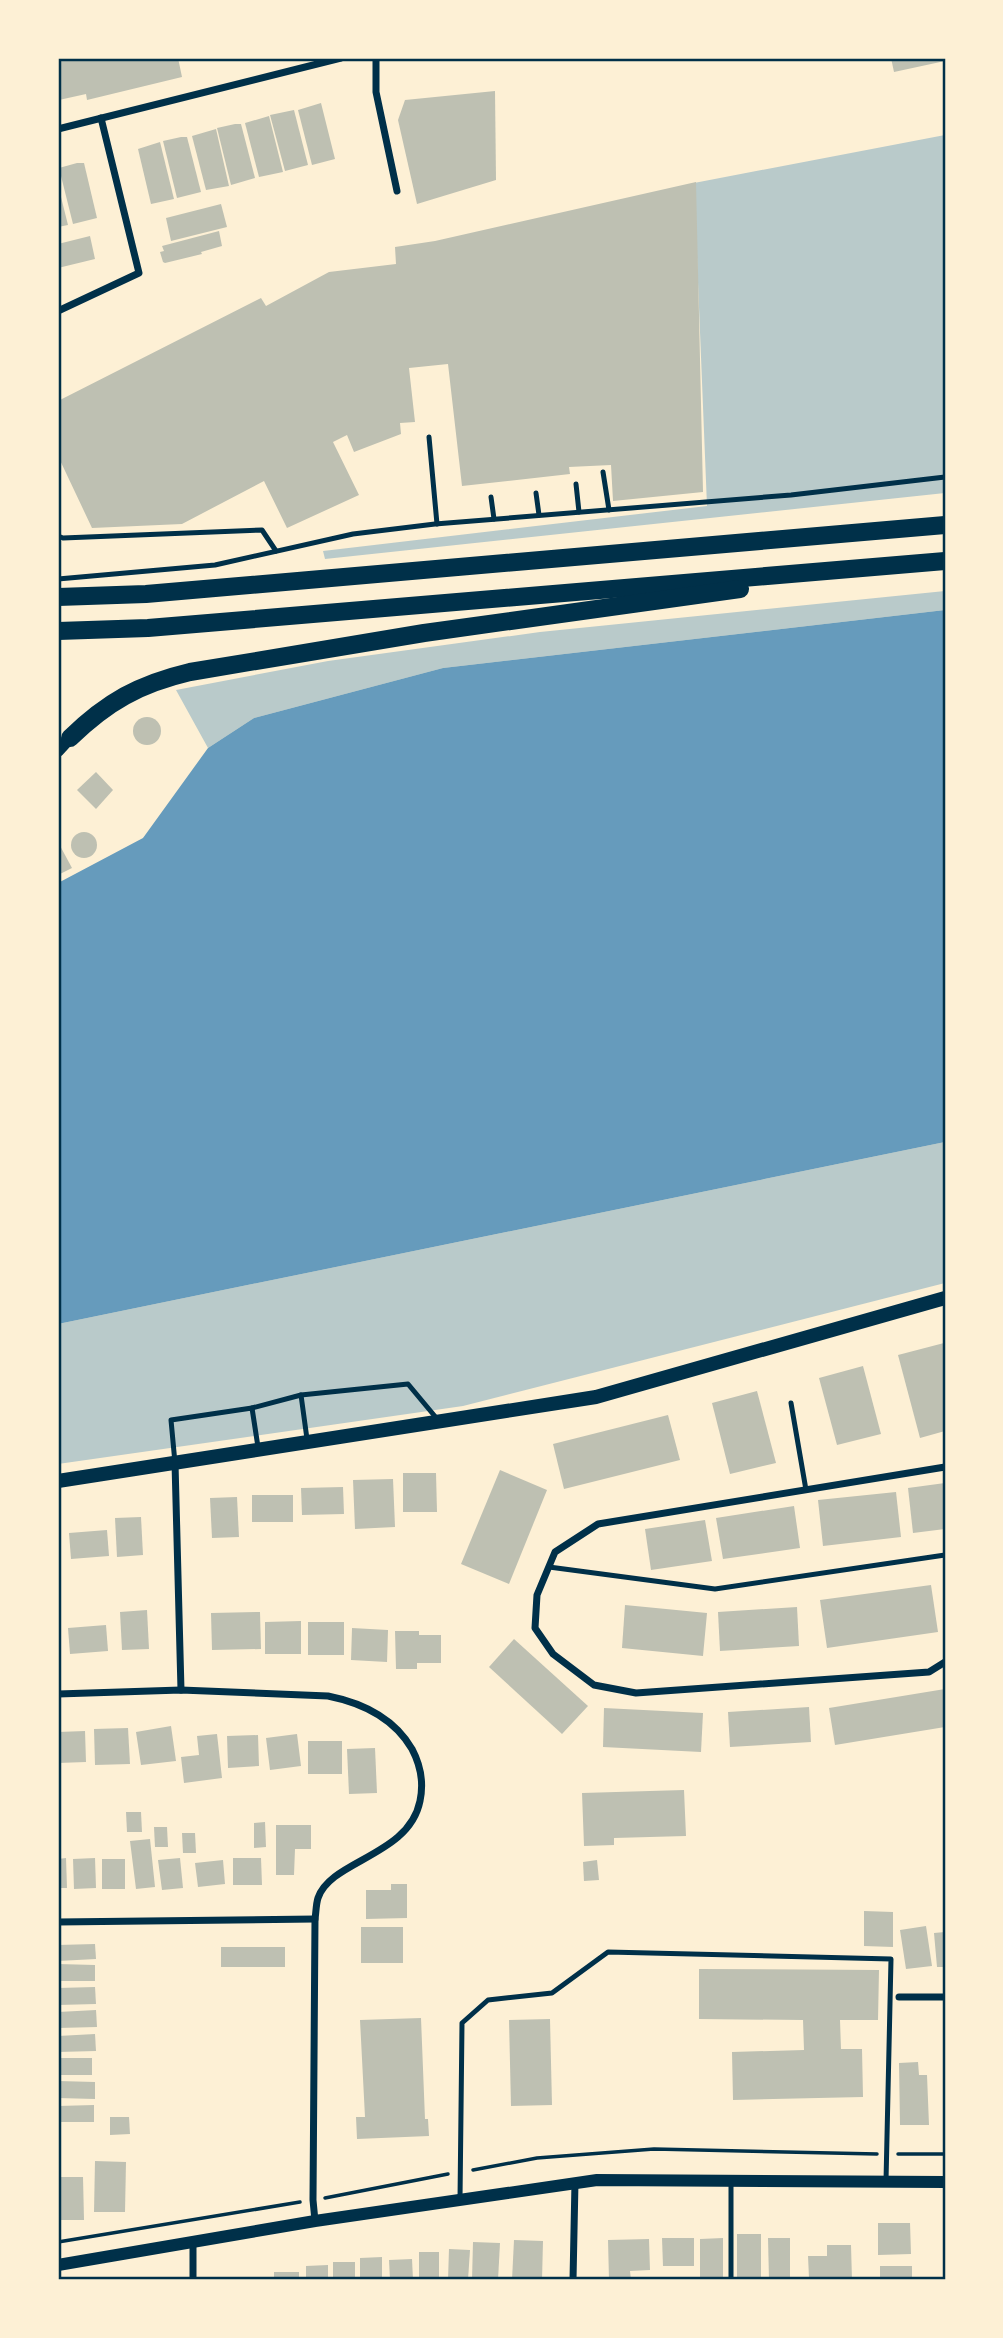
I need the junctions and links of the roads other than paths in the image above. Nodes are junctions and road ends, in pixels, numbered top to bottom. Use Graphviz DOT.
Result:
graph roads {
  1 [pos="341,58"];
  2 [pos="376,58"];
  3 [pos="101,118"];
  4 [pos="58,129"];
  5 [pos="397,191"];
  6 [pos="58,311"];
  7 [pos="429,437"];
  8 [pos="603,472"];
  9 [pos="945,477"];
  10 [pos="576,484"];
  11 [pos="536,493"];
  12 [pos="491,497"];
  13 [pos="609,510"];
  14 [pos="579,512"];
  15 [pos="539,515"];
  16 [pos="494,519"];
  17 [pos="437,524"];
  18 [pos="943,525"];
  19 [pos="58,536"];
  20 [pos="276,551"];
  21 [pos="945,561"];
  22 [pos="906,565"];
  23 [pos="58,579"];
  24 [pos="58,597"];
  25 [pos="58,631"];
  26 [pos="64,745"];
  27 [pos="945,1298"];
  28 [pos="301,1395"];
  29 [pos="791,1403"];
  30 [pos="252,1408"];
  31 [pos="439,1422"];
  32 [pos="308,1443"];
  33 [pos="259,1450"];
  34 [pos="175,1463"];
  35 [pos="945,1467"];
  36 [pos="58,1481"];
  37 [pos="806,1490"];
  38 [pos="945,1555"];
  39 [pos="549,1567"];
  40 [pos="945,1662"];
  41 [pos="181,1690"];
  42 [pos="58,1694"];
  43 [pos="315,1919"];
  44 [pos="58,1922"];
  45 [pos="899,1997"];
  46 [pos="945,1997"];
  47 [pos="731,2179"];
  48 [pos="886,2181"];
  49 [pos="575,2182"];
  50 [pos="945,2182"];
  51 [pos="460,2200"];
  52 [pos="315,2221"];
  53 [pos="193,2244"];
  54 [pos="58,2265"];
  55 [pos="193,2280"];
  56 [pos="573,2280"];
  57 [pos="731,2280"];
  1 -- 3 [label="street"];
  2 -- 5 [label="street"];
  3 -- 4 [label="street"];
  3 -- 6 [label="street"];
  7 -- 17 [label="lane"];
  8 -- 13 [label="lane"];
  9 -- 13 [label="lane"];
  10 -- 14 [label="lane"];
  11 -- 15 [label="lane"];
  12 -- 16 [label="lane"];
  13 -- 14 [label="lane"];
  14 -- 15 [label="lane"];
  15 -- 16 [label="lane"];
  16 -- 17 [label="lane"];
  17 -- 20 [label="lane"];
  18 -- 24 [label="highway"];
  19 -- 20 [label="lane"];
  20 -- 23 [label="lane"];
  21 -- 22 [label="highway"];
  22 -- 25 [label="highway"];
  22 -- 26 [label="highway"];
  27 -- 31 [label="main road"];
  28 -- 30 [label="lane"];
  28 -- 31 [label="lane"];
  28 -- 32 [label="lane"];
  29 -- 37 [label="lane"];
  30 -- 33 [label="lane"];
  30 -- 34 [label="lane"];
  31 -- 32 [label="main road"];
  32 -- 33 [label="main road"];
  33 -- 34 [label="main road"];
  34 -- 36 [label="main road"];
  34 -- 41 [label="street"];
  35 -- 37 [label="street"];
  37 -- 39 [label="street"];
  38 -- 39 [label="lane"];
  39 -- 40 [label="street"];
  41 -- 42 [label="street"];
  41 -- 43 [label="street"];
  43 -- 44 [label="street"];
  43 -- 52 [label="street"];
  45 -- 46 [label="street"];
  47 -- 48 [label="street"];
  47 -- 49 [label="street"];
  47 -- 57 [label="lane"];
  48 -- 50 [label="street"];
  48 -- 51 [label="lane"];
  49 -- 51 [label="street"];
  49 -- 56 [label="street"];
  51 -- 52 [label="street"];
  52 -- 53 [label="street"];
  53 -- 54 [label="street"];
  53 -- 55 [label="street"];
}
